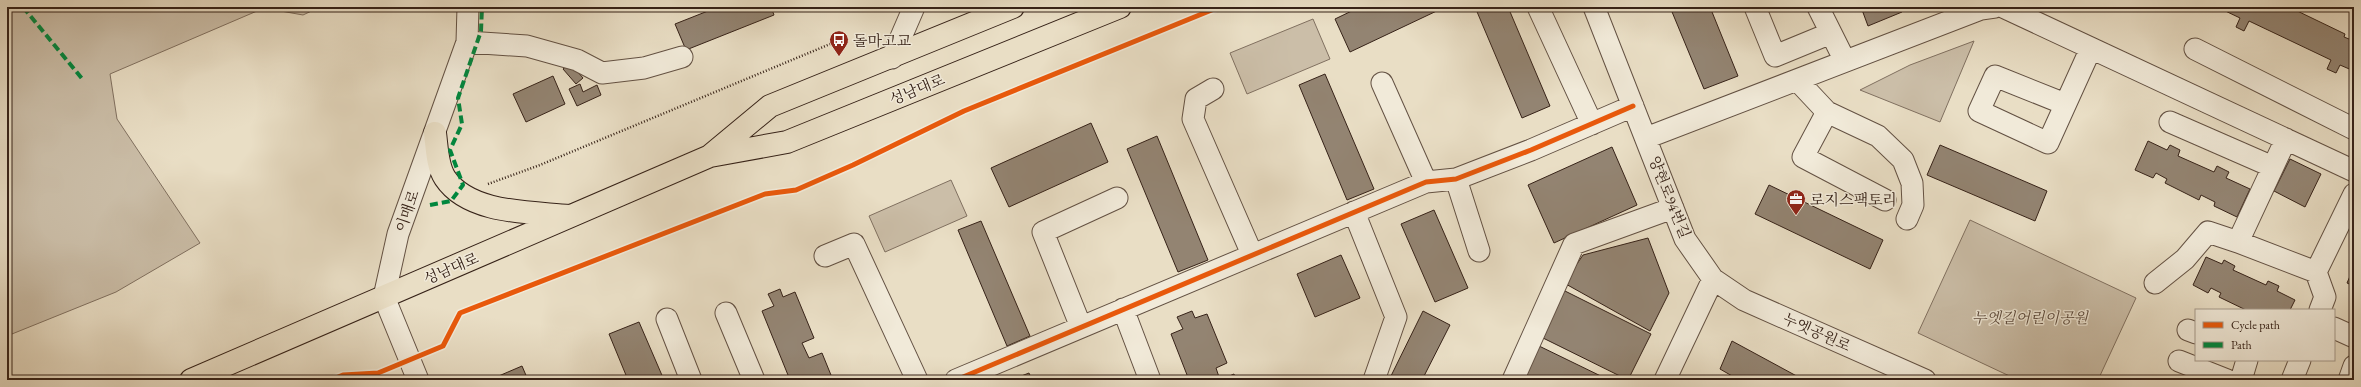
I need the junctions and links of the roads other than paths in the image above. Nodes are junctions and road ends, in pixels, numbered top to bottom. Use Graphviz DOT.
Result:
graph roads {
  1 [pos="468,7"];
  2 [pos="914,7"];
  3 [pos="1013,7"];
  4 [pos="1120,7"];
  5 [pos="1538,7"];
  6 [pos="1594,7"];
  7 [pos="1755,7"];
  8 [pos="1818,7"];
  9 [pos="1995,7"];
  10 [pos="2003,7"];
  11 [pos="1966,11"];
  12 [pos="1831,33"];
  13 [pos="467,42"];
  14 [pos="2091,48"];
  15 [pos="2195,49"];
  16 [pos="682,57"];
  17 [pos="892,58"];
  18 [pos="1845,61"];
  19 [pos="1797,80"];
  20 [pos="1382,84"];
  21 [pos="1213,89"];
  22 [pos="2066,104"];
  23 [pos="1633,106"];
  24 [pos="1827,112"];
  25 [pos="2170,122"];
  26 [pos="1592,124"];
  27 [pos="2354,129"];
  28 [pos="435,133"];
  29 [pos="1646,138"];
  30 [pos="2286,139"];
  31 [pos="710,156"];
  32 [pos="2273,167"];
  33 [pos="2354,171"];
  34 [pos="1456,179"];
  35 [pos="1426,182"];
  36 [pos="2354,194"];
  37 [pos="1117,198"];
  38 [pos="1885,200"];
  39 [pos="1673,208"];
  40 [pos="1354,212"];
  41 [pos="570,216"];
  42 [pos="1906,219"];
  43 [pos="2238,242"];
  44 [pos="1479,251"];
  45 [pos="1252,254"];
  46 [pos="825,256"];
  47 [pos="2316,272"];
  48 [pos="1713,279"];
  49 [pos="2154,283"];
  50 [pos="384,296"];
  51 [pos="1123,309"];
  52 [pos="2320,309"];
  53 [pos="726,313"];
  54 [pos="667,319"];
  55 [pos="1081,326"];
  56 [pos="2335,328"];
  57 [pos="2354,336"];
  58 [pos="2179,360"];
  59 [pos="2246,361"];
  60 [pos="2300,361"];
  61 [pos="2354,366"];
  62 [pos="963,379"];
  63 [pos="192,380"];
  64 [pos="418,380"];
  65 [pos="691,380"];
  66 [pos="754,380"];
  67 [pos="917,380"];
  68 [pos="1150,380"];
  69 [pos="1374,380"];
  70 [pos="1513,380"];
  71 [pos="1665,380"];
  72 [pos="1925,380"];
  73 [pos="2227,380"];
  74 [pos="2242,380"];
  75 [pos="2292,380"];
  76 [pos="2349,380"];
  1 -- 13 [label="street, 이매로"];
  2 -- 17 [label="street"];
  3 -- 17 [label="main road, 성남대로"];
  4 -- 31 [label="main road, 성남대로"];
  5 -- 26 [label="street"];
  6 -- 23 [label="street, 양현로94번길"];
  7 -- 12 [label="street"];
  8 -- 12 [label="street"];
  9 -- 11 [label="street"];
  10 -- 14 [label="street"];
  11 -- 18 [label="street"];
  12 -- 18 [label="street"];
  13 -- 16 [label="street"];
  13 -- 28 [label="street, 이매로"];
  14 -- 22 [label="street"];
  14 -- 30 [label="street"];
  15 -- 27 [label="street"];
  17 -- 31 [label="main road, 성남대로"];
  18 -- 19 [label="street"];
  19 -- 24 [label="street"];
  19 -- 29 [label="street"];
  20 -- 35 [label="street"];
  21 -- 45 [label="street"];
  23 -- 26 [label="street"];
  23 -- 29 [label="street, 양현로94번길"];
  24 -- 38 [label="street"];
  24 -- 42 [label="street"];
  25 -- 32 [label="street"];
  26 -- 34 [label="street"];
  28 -- 41 [label="main road"];
  28 -- 50 [label="street, 이매로"];
  29 -- 39 [label="street, 양현로94번길"];
  30 -- 32 [label="street"];
  30 -- 33 [label="street"];
  31 -- 41 [label="main road, 성남대로"];
  32 -- 43 [label="street"];
  34 -- 35 [label="street"];
  34 -- 44 [label="street"];
  35 -- 40 [label="street"];
  36 -- 47 [label="street"];
  37 -- 55 [label="street"];
  39 -- 48 [label="street, 양현로94번길"];
  39 -- 70 [label="street"];
  40 -- 45 [label="street"];
  40 -- 69 [label="street"];
  41 -- 50 [label="main road, 성남대로"];
  43 -- 47 [label="street"];
  43 -- 49 [label="street"];
  45 -- 51 [label="street"];
  46 -- 67 [label="street"];
  47 -- 52 [label="street"];
  48 -- 71 [label="street"];
  48 -- 72 [label="street, 누엣공원로"];
  50 -- 63 [label="main road, 성남대로"];
  50 -- 64 [label="street"];
  51 -- 55 [label="street"];
  51 -- 68 [label="street"];
  53 -- 66 [label="street"];
  54 -- 65 [label="street"];
  55 -- 62 [label="street"];
  56 -- 57 [label="street"];
  58 -- 73 [label="street"];
  59 -- 74 [label="street"];
  60 -- 75 [label="street"];
  61 -- 76 [label="street"];
}
